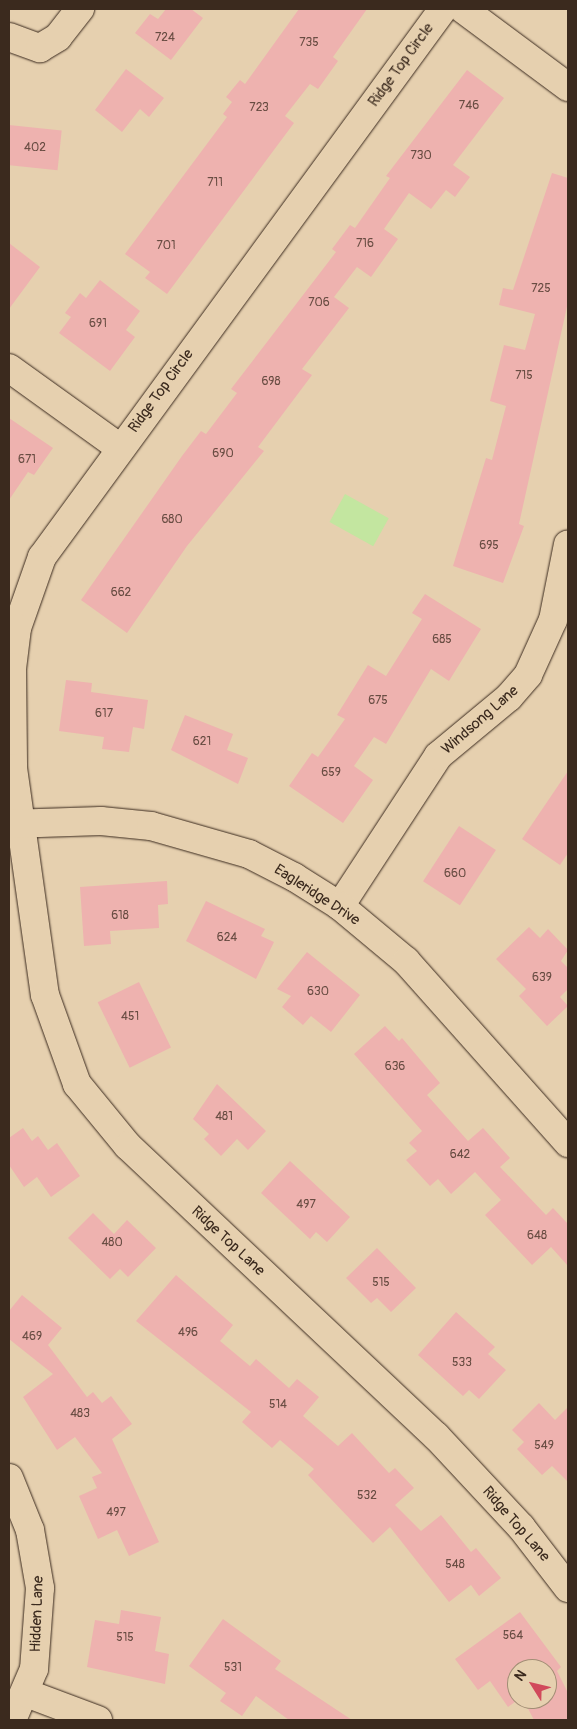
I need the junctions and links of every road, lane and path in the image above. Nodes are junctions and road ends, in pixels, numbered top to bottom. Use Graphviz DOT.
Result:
graph roads {
  1 [pos="80,9"];
  2 [pos="443,9"];
  3 [pos="463,9"];
  4 [pos="9,37"];
  5 [pos="568,87"];
  6 [pos="9,368"];
  7 [pos="119,447"];
  8 [pos="568,544"];
  9 [pos="14,823"];
  10 [pos="340,906"];
  11 [pos="568,1143"];
  12 [pos="9,1478"];
  13 [pos="568,1588"];
  14 [pos="26,1693"];
  15 [pos="12,1720"];
  16 [pos="98,1720"];
  1 -- 4 [label="street"];
  2 -- 7 [label="street, Ridge Top Circle"];
  3 -- 5 [label="street"];
  6 -- 7 [label="street"];
  7 -- 9 [label="street, Ridge Top Circle"];
  8 -- 10 [label="street, Windsong Lane"];
  9 -- 10 [label="street, Eagleridge Drive"];
  9 -- 13 [label="street, Ridge Top Lane"];
  10 -- 11 [label="street, Eagleridge Drive"];
  12 -- 14 [label="street, Hidden Lane"];
  14 -- 15 [label="street, Hidden Lane"];
  14 -- 16 [label="street"];
}
